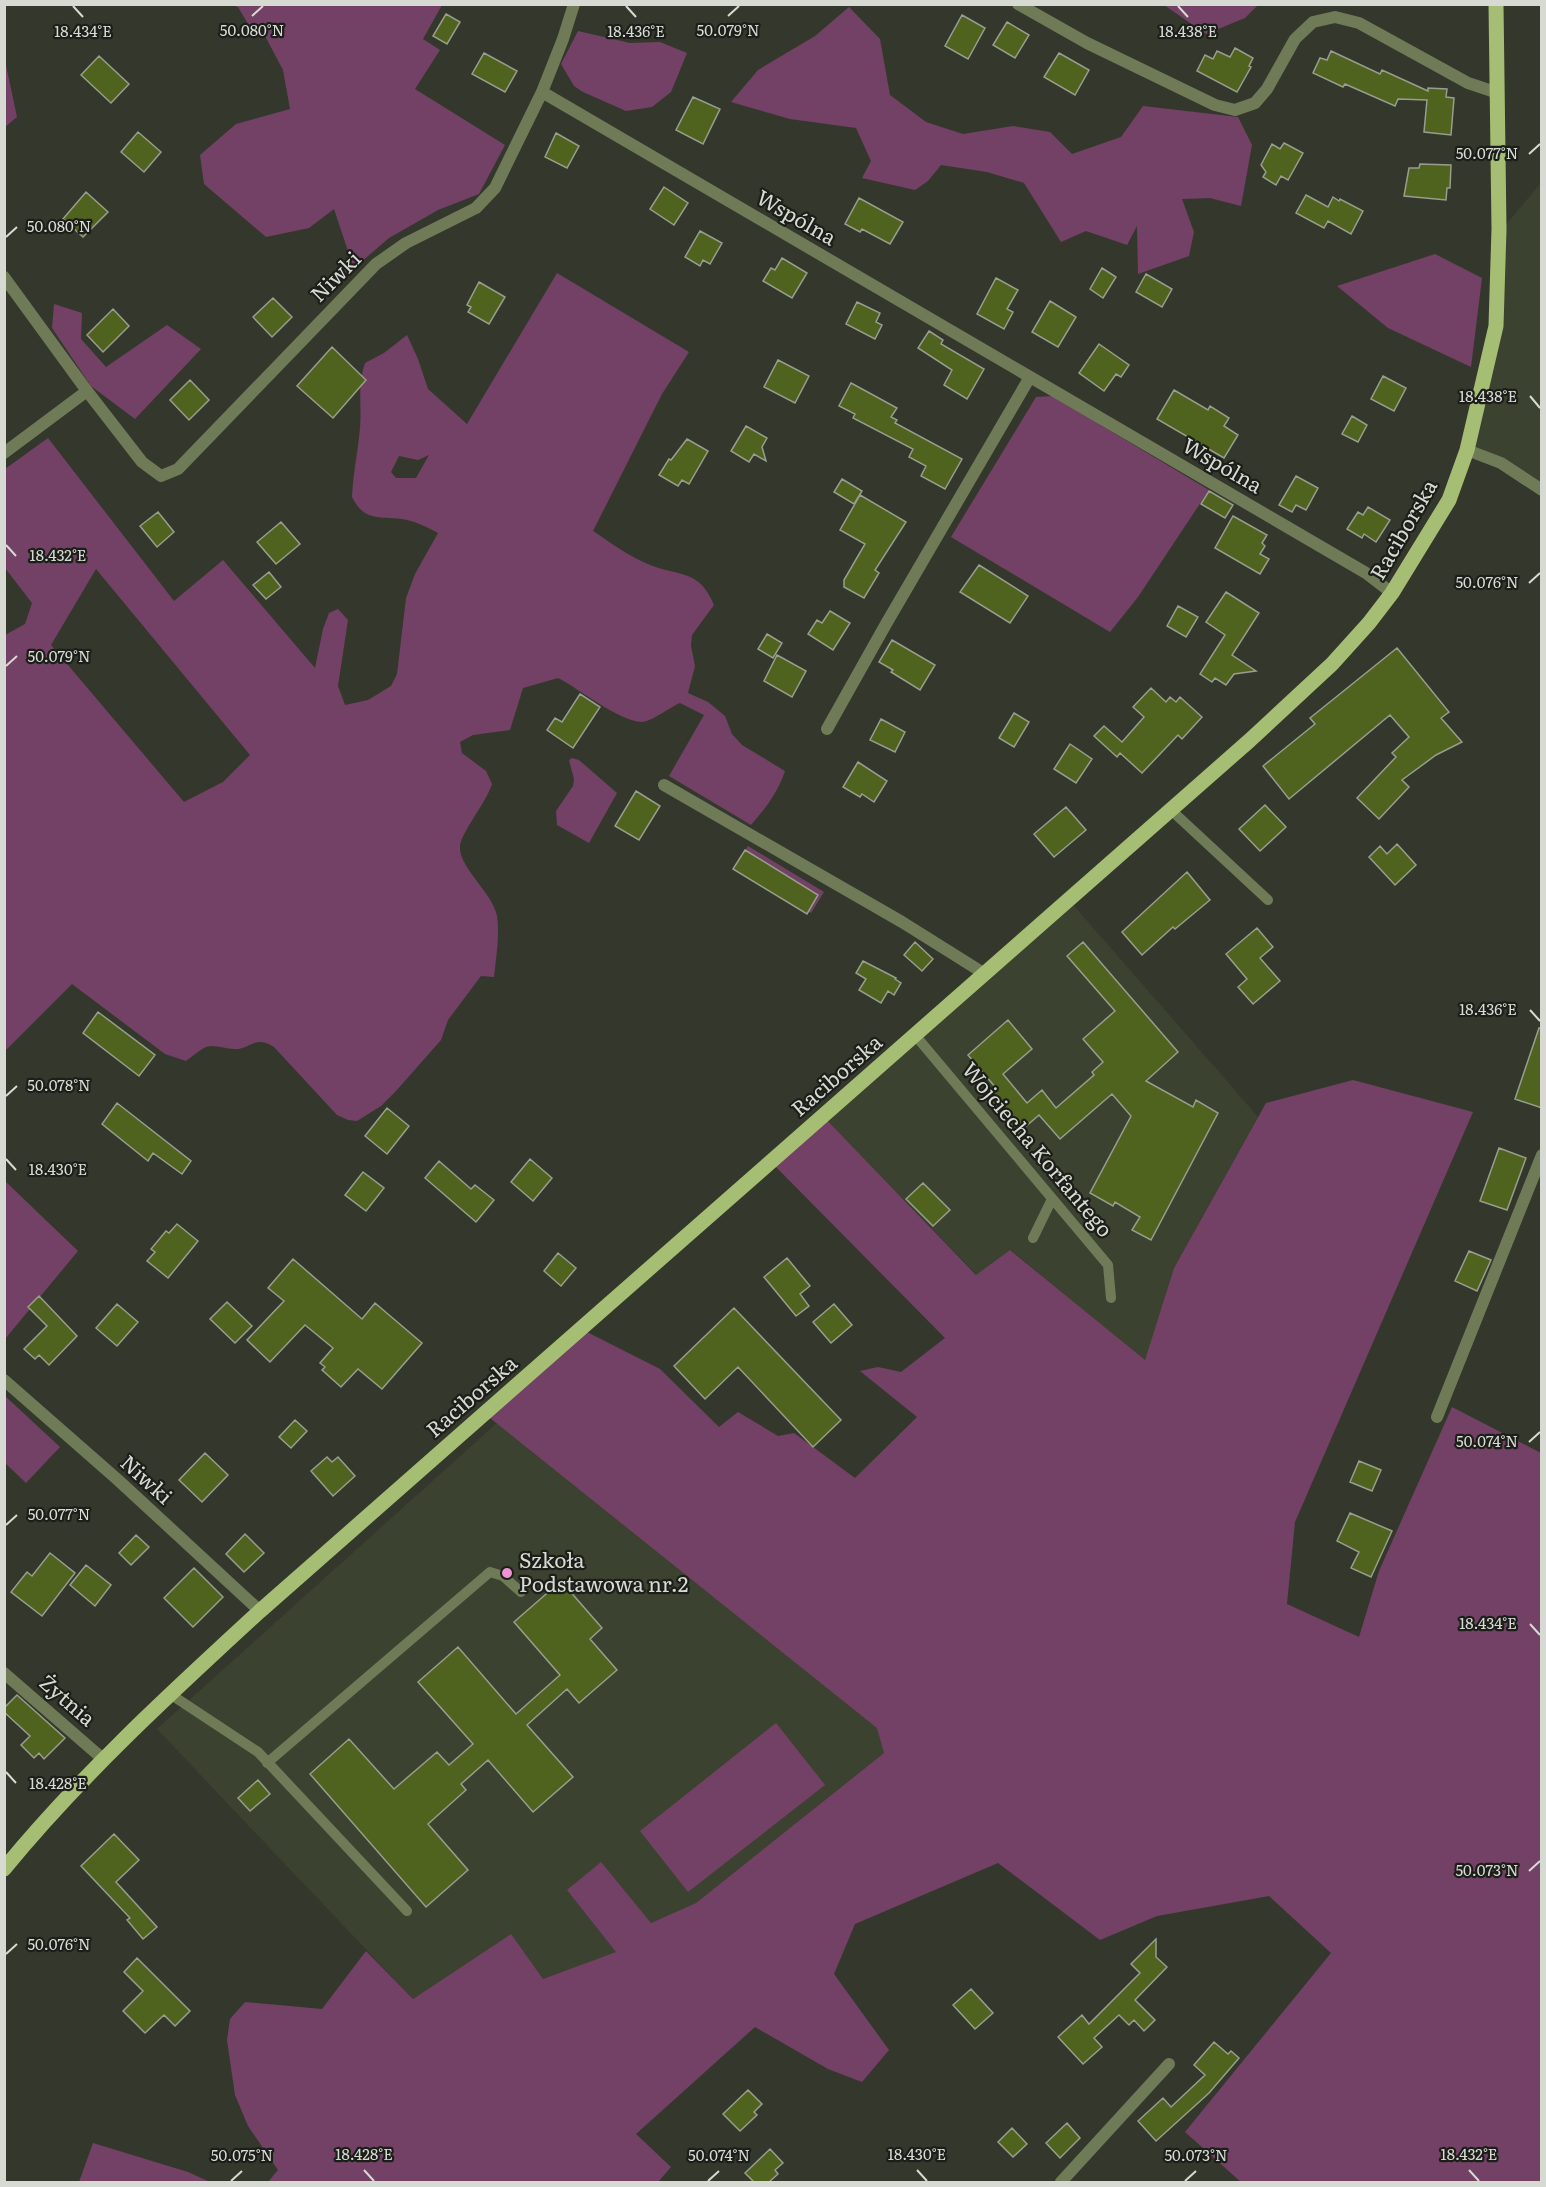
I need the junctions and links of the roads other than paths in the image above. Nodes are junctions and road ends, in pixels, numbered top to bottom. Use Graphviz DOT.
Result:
graph roads {
  1 [pos="574,4"];
  2 [pos="1018,4"];
  3 [pos="1496,4"];
  4 [pos="542,92"];
  5 [pos="1498,93"];
  6 [pos="4,277"];
  7 [pos="1030,377"];
  8 [pos="87,391"];
  9 [pos="1467,450"];
  10 [pos="4,453"];
  11 [pos="1542,490"];
  12 [pos="1392,593"];
  13 [pos="827,729"];
  14 [pos="664,785"];
  15 [pos="1171,810"];
  16 [pos="1268,900"];
  17 [pos="985,974"];
  18 [pos="915,1035"];
  19 [pos="1542,1155"];
  20 [pos="1052,1198"];
  21 [pos="1033,1238"];
  22 [pos="1111,1298"];
  23 [pos="4,1380"];
  24 [pos="1437,1417"];
  25 [pos="521,1592"];
  26 [pos="260,1611"];
  27 [pos="4,1673"];
  28 [pos="170,1694"];
  29 [pos="103,1759"];
  30 [pos="267,1762"];
  31 [pos="4,1869"];
  32 [pos="407,1911"];
  33 [pos="1169,2064"];
  34 [pos="1061,2182"];
  1 -- 4 [label="street, Niwki"];
  2 -- 5 [label="street"];
  3 -- 5 [label="main road, Raciborska"];
  4 -- 7 [label="street, Wspólna"];
  4 -- 8 [label="street, Niwki"];
  5 -- 9 [label="main road, Raciborska"];
  6 -- 8 [label="street, Niwki"];
  7 -- 12 [label="street, Wspólna"];
  7 -- 13 [label="street"];
  8 -- 10 [label="street"];
  9 -- 11 [label="street"];
  9 -- 12 [label="main road, Raciborska"];
  12 -- 15 [label="main road, Raciborska"];
  14 -- 17 [label="street"];
  15 -- 16 [label="lane"];
  15 -- 17 [label="main road, Raciborska"];
  17 -- 18 [label="main road, Raciborska"];
  18 -- 20 [label="lane, Wojciecha Korfantego"];
  18 -- 26 [label="main road, Raciborska"];
  19 -- 24 [label="street"];
  20 -- 21 [label="lane"];
  20 -- 22 [label="lane, Wojciecha Korfantego"];
  23 -- 26 [label="street, Niwki"];
  25 -- 30 [label="lane"];
  26 -- 28 [label="main road, Raciborska"];
  27 -- 29 [label="street, Żytnia"];
  28 -- 29 [label="main road, Raciborska"];
  28 -- 30 [label="lane"];
  29 -- 31 [label="main road, Raciborska"];
  30 -- 32 [label="lane"];
  33 -- 34 [label="street"];
}
